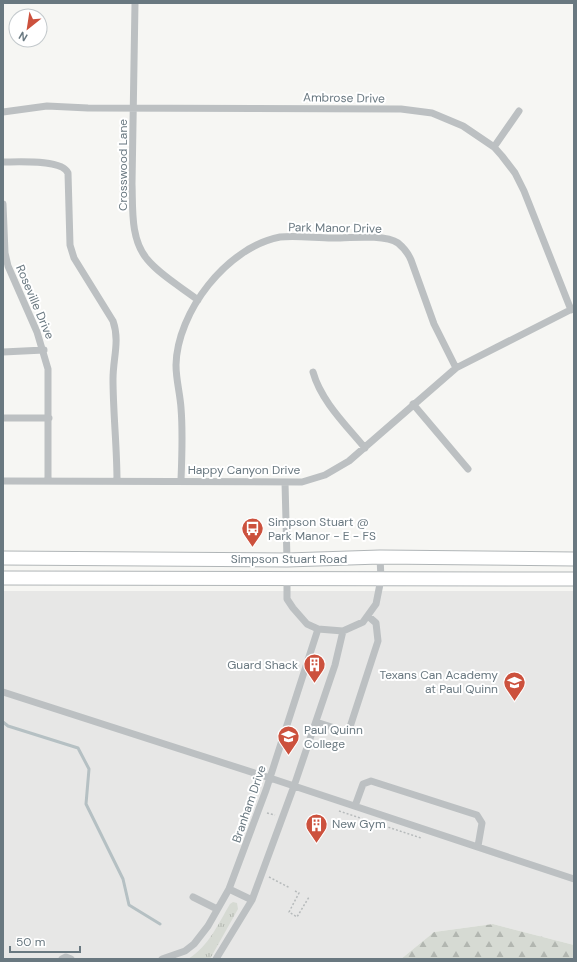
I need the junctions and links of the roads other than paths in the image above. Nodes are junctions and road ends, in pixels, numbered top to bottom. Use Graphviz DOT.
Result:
graph roads {
  1 [pos="135,3"];
  2 [pos="134,107"];
  3 [pos="519,111"];
  4 [pos="3,112"];
  5 [pos="494,147"];
  6 [pos="3,162"];
  7 [pos="3,204"];
  8 [pos="198,300"];
  9 [pos="573,309"];
  10 [pos="44,350"];
  11 [pos="3,352"];
  12 [pos="456,368"];
  13 [pos="313,372"];
  14 [pos="413,404"];
  15 [pos="3,418"];
  16 [pos="49,418"];
  17 [pos="365,448"];
  18 [pos="468,469"];
  19 [pos="181,480"];
  20 [pos="3,481"];
  21 [pos="48,481"];
  22 [pos="117,481"];
  23 [pos="285,482"];
  24 [pos="380,557"];
  25 [pos="3,558"];
  26 [pos="574,559"];
  27 [pos="287,560"];
  28 [pos="3,578"];
  29 [pos="381,579"];
  30 [pos="574,579"];
  31 [pos="287,580"];
  32 [pos="368,616"];
  33 [pos="318,629"];
  34 [pos="343,631"];
  35 [pos="3,692"];
  36 [pos="316,722"];
  37 [pos="270,778"];
  38 [pos="294,786"];
  39 [pos="355,806"];
  40 [pos="478,846"];
  41 [pos="574,879"];
  42 [pos="229,889"];
  43 [pos="193,897"];
  44 [pos="252,900"];
  45 [pos="218,909"];
  46 [pos="62,959"];
  47 [pos="71,959"];
  48 [pos="162,959"];
  49 [pos="216,959"];
  1 -- 2 [label="street, Crosswood Lane"];
  2 -- 4 [label="street, Ambrose Drive"];
  2 -- 5 [label="street, Ambrose Drive"];
  2 -- 8 [label="street, Crosswood Lane"];
  3 -- 5 [label="street"];
  5 -- 9 [label="street, Ambrose Drive"];
  6 -- 22 [label="street"];
  7 -- 10 [label="street, Roseville Drive"];
  8 -- 12 [label="street, Park Manor Drive"];
  8 -- 19 [label="street, Park Manor Drive"];
  9 -- 12 [label="street, Happy Canyon Drive"];
  10 -- 11 [label="street"];
  10 -- 16 [label="street, Roseville Drive"];
  12 -- 14 [label="street, Happy Canyon Drive"];
  13 -- 17 [label="street"];
  14 -- 17 [label="street, Happy Canyon Drive"];
  14 -- 18 [label="street"];
  15 -- 16 [label="street"];
  16 -- 21 [label="street, Roseville Drive"];
  17 -- 23 [label="street, Happy Canyon Drive"];
  19 -- 22 [label="street, Happy Canyon Drive"];
  19 -- 23 [label="street, Happy Canyon Drive"];
  20 -- 21 [label="street, Happy Canyon Drive"];
  21 -- 22 [label="street, Happy Canyon Drive"];
  23 -- 27 [label="street"];
  24 -- 26 [label="main road, Simpson Stuart Road"];
  24 -- 27 [label="main road, Simpson Stuart Road"];
  24 -- 29 [label="street"];
  25 -- 27 [label="main road, Simpson Stuart Road"];
  27 -- 31 [label="main road"];
  28 -- 31 [label="main road, Simpson Stuart Road"];
  29 -- 30 [label="main road, Simpson Stuart Road"];
  29 -- 31 [label="main road, Simpson Stuart Road"];
  29 -- 32 [label="street"];
  31 -- 33 [label="street"];
  32 -- 34 [label="street"];
  32 -- 36 [label="street"];
  33 -- 34 [label="street"];
  33 -- 37 [label="street, Branham Drive"];
  34 -- 36 [label="street"];
  35 -- 37 [label="street"];
  36 -- 38 [label="street"];
  37 -- 38 [label="street"];
  37 -- 42 [label="street, Branham Drive"];
  38 -- 39 [label="street"];
  38 -- 44 [label="street"];
  39 -- 40 [label="street"];
  39 -- 40 [label="street"];
  40 -- 41 [label="street"];
  42 -- 44 [label="street"];
  42 -- 45 [label="street, Branham Drive"];
  43 -- 45 [label="street"];
  44 -- 49 [label="street"];
  45 -- 48 [label="street, Branham Drive"];
  46 -- 47 [label="street"];
}
